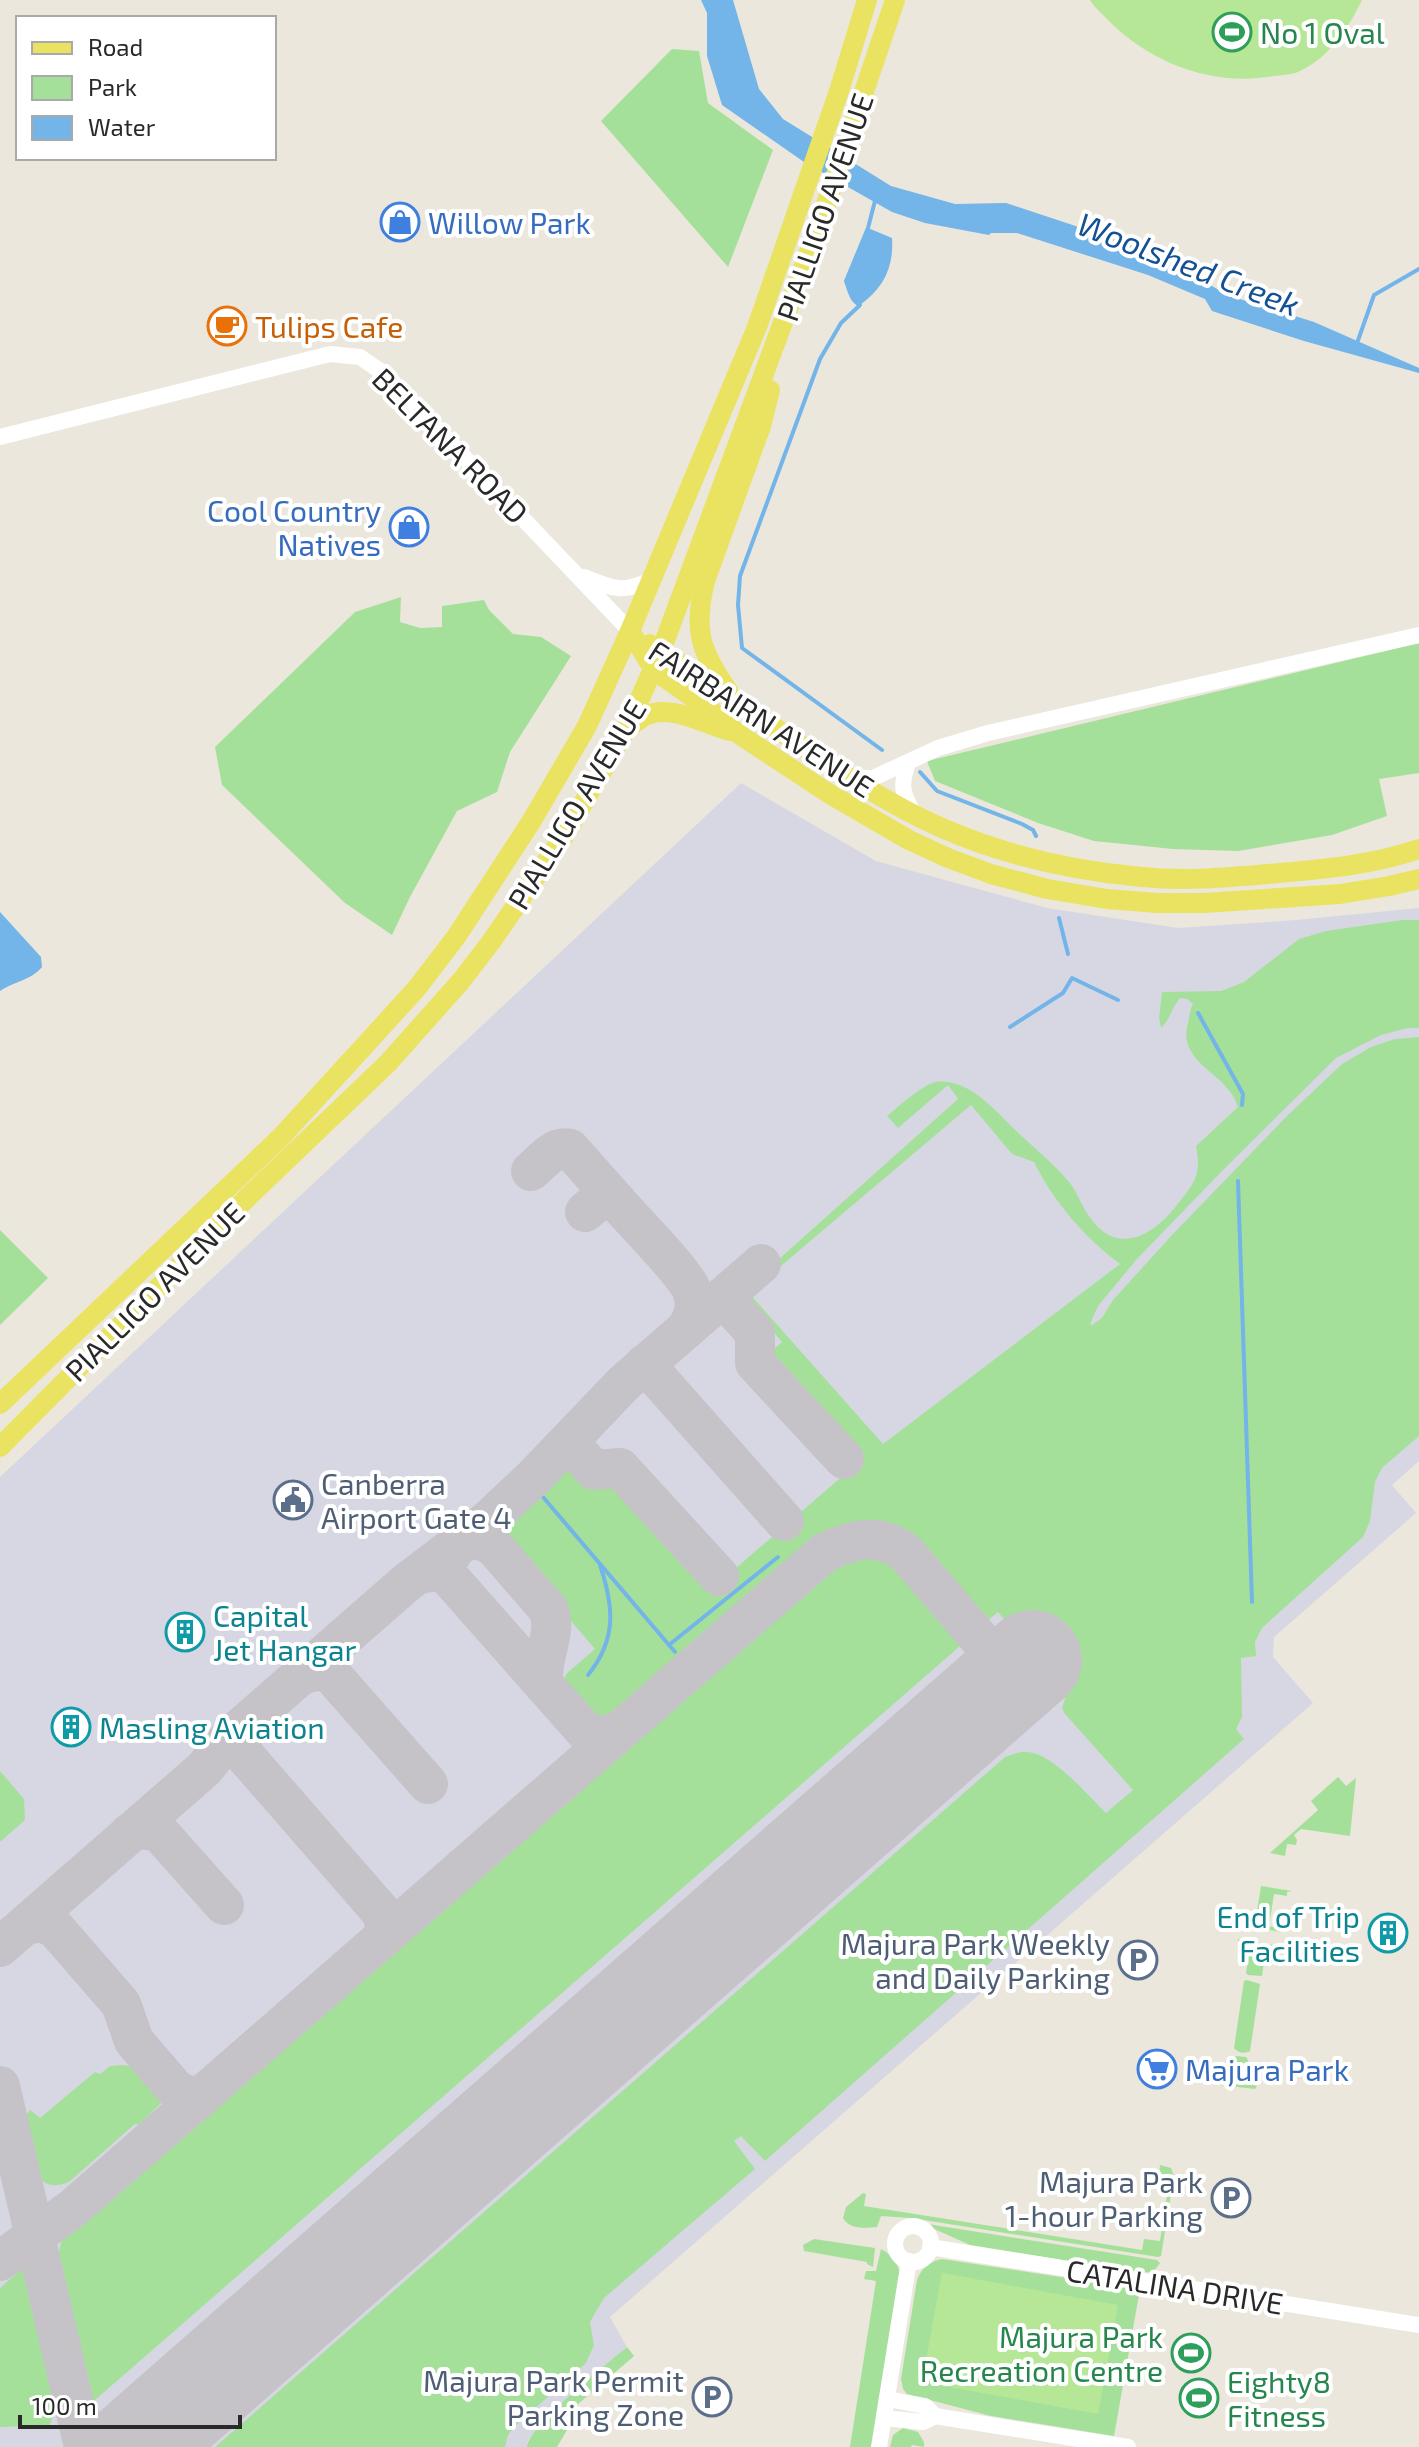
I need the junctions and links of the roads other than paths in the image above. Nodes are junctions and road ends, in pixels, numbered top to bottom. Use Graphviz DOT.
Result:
graph roads {
  1 [pos="867,0"];
  2 [pos="895,0"];
  3 [pos="789,308"];
  4 [pos="0,437"];
  5 [pos="579,575"];
  6 [pos="652,579"];
  7 [pos="630,631"];
  8 [pos="1419,635"];
  9 [pos="657,660"];
  10 [pos="733,699"];
  11 [pos="626,730"];
  12 [pos="737,733"];
  13 [pos="908,763"];
  14 [pos="850,778"];
  15 [pos="914,814"];
  16 [pos="1419,849"];
  17 [pos="1419,879"];
  18 [pos="0,1404"];
  19 [pos="0,1447"];
  20 [pos="930,2247"];
  21 [pos="909,2261"];
  22 [pos="1419,2325"];
  23 [pos="887,2399"];
  24 [pos="935,2416"];
  25 [pos="884,2418"];
  26 [pos="879,2447"];
  27 [pos="1128,2447"];
  1 -- 6 [label="main road, PIALLIGO AVENUE"];
  2 -- 3 [label="main road, PIALLIGO AVENUE"];
  3 -- 9 [label="main road, PIALLIGO AVENUE"];
  3 -- 10 [label="main road"];
  4 -- 5 [label="street, BELTANA ROAD"];
  5 -- 6 [label="street"];
  5 -- 7 [label="street, BELTANA ROAD"];
  6 -- 7 [label="main road, PIALLIGO AVENUE"];
  7 -- 9 [label="main road, FAIRBAIRN AVENUE"];
  7 -- 18 [label="main road, PIALLIGO AVENUE"];
  8 -- 13 [label="street"];
  9 -- 10 [label="main road, FAIRBAIRN AVENUE"];
  9 -- 11 [label="main road, PIALLIGO AVENUE"];
  9 -- 12 [label="main road, FAIRBAIRN AVENUE"];
  10 -- 14 [label="main road, FAIRBAIRN AVENUE"];
  11 -- 12 [label="main road"];
  11 -- 19 [label="main road, PIALLIGO AVENUE"];
  12 -- 17 [label="main road, FAIRBAIRN AVENUE"];
  13 -- 14 [label="street"];
  13 -- 15 [label="street"];
  14 -- 15 [label="main road, FAIRBAIRN AVENUE"];
  15 -- 16 [label="main road, FAIRBAIRN AVENUE"];
  20 -- 21 [label="street"];
  20 -- 21 [label="street"];
  20 -- 22 [label="street, CATALINA DRIVE"];
  21 -- 23 [label="street"];
  23 -- 24 [label="street"];
  23 -- 25 [label="street"];
  24 -- 25 [label="street"];
  24 -- 27 [label="street"];
  25 -- 26 [label="street"];
}
